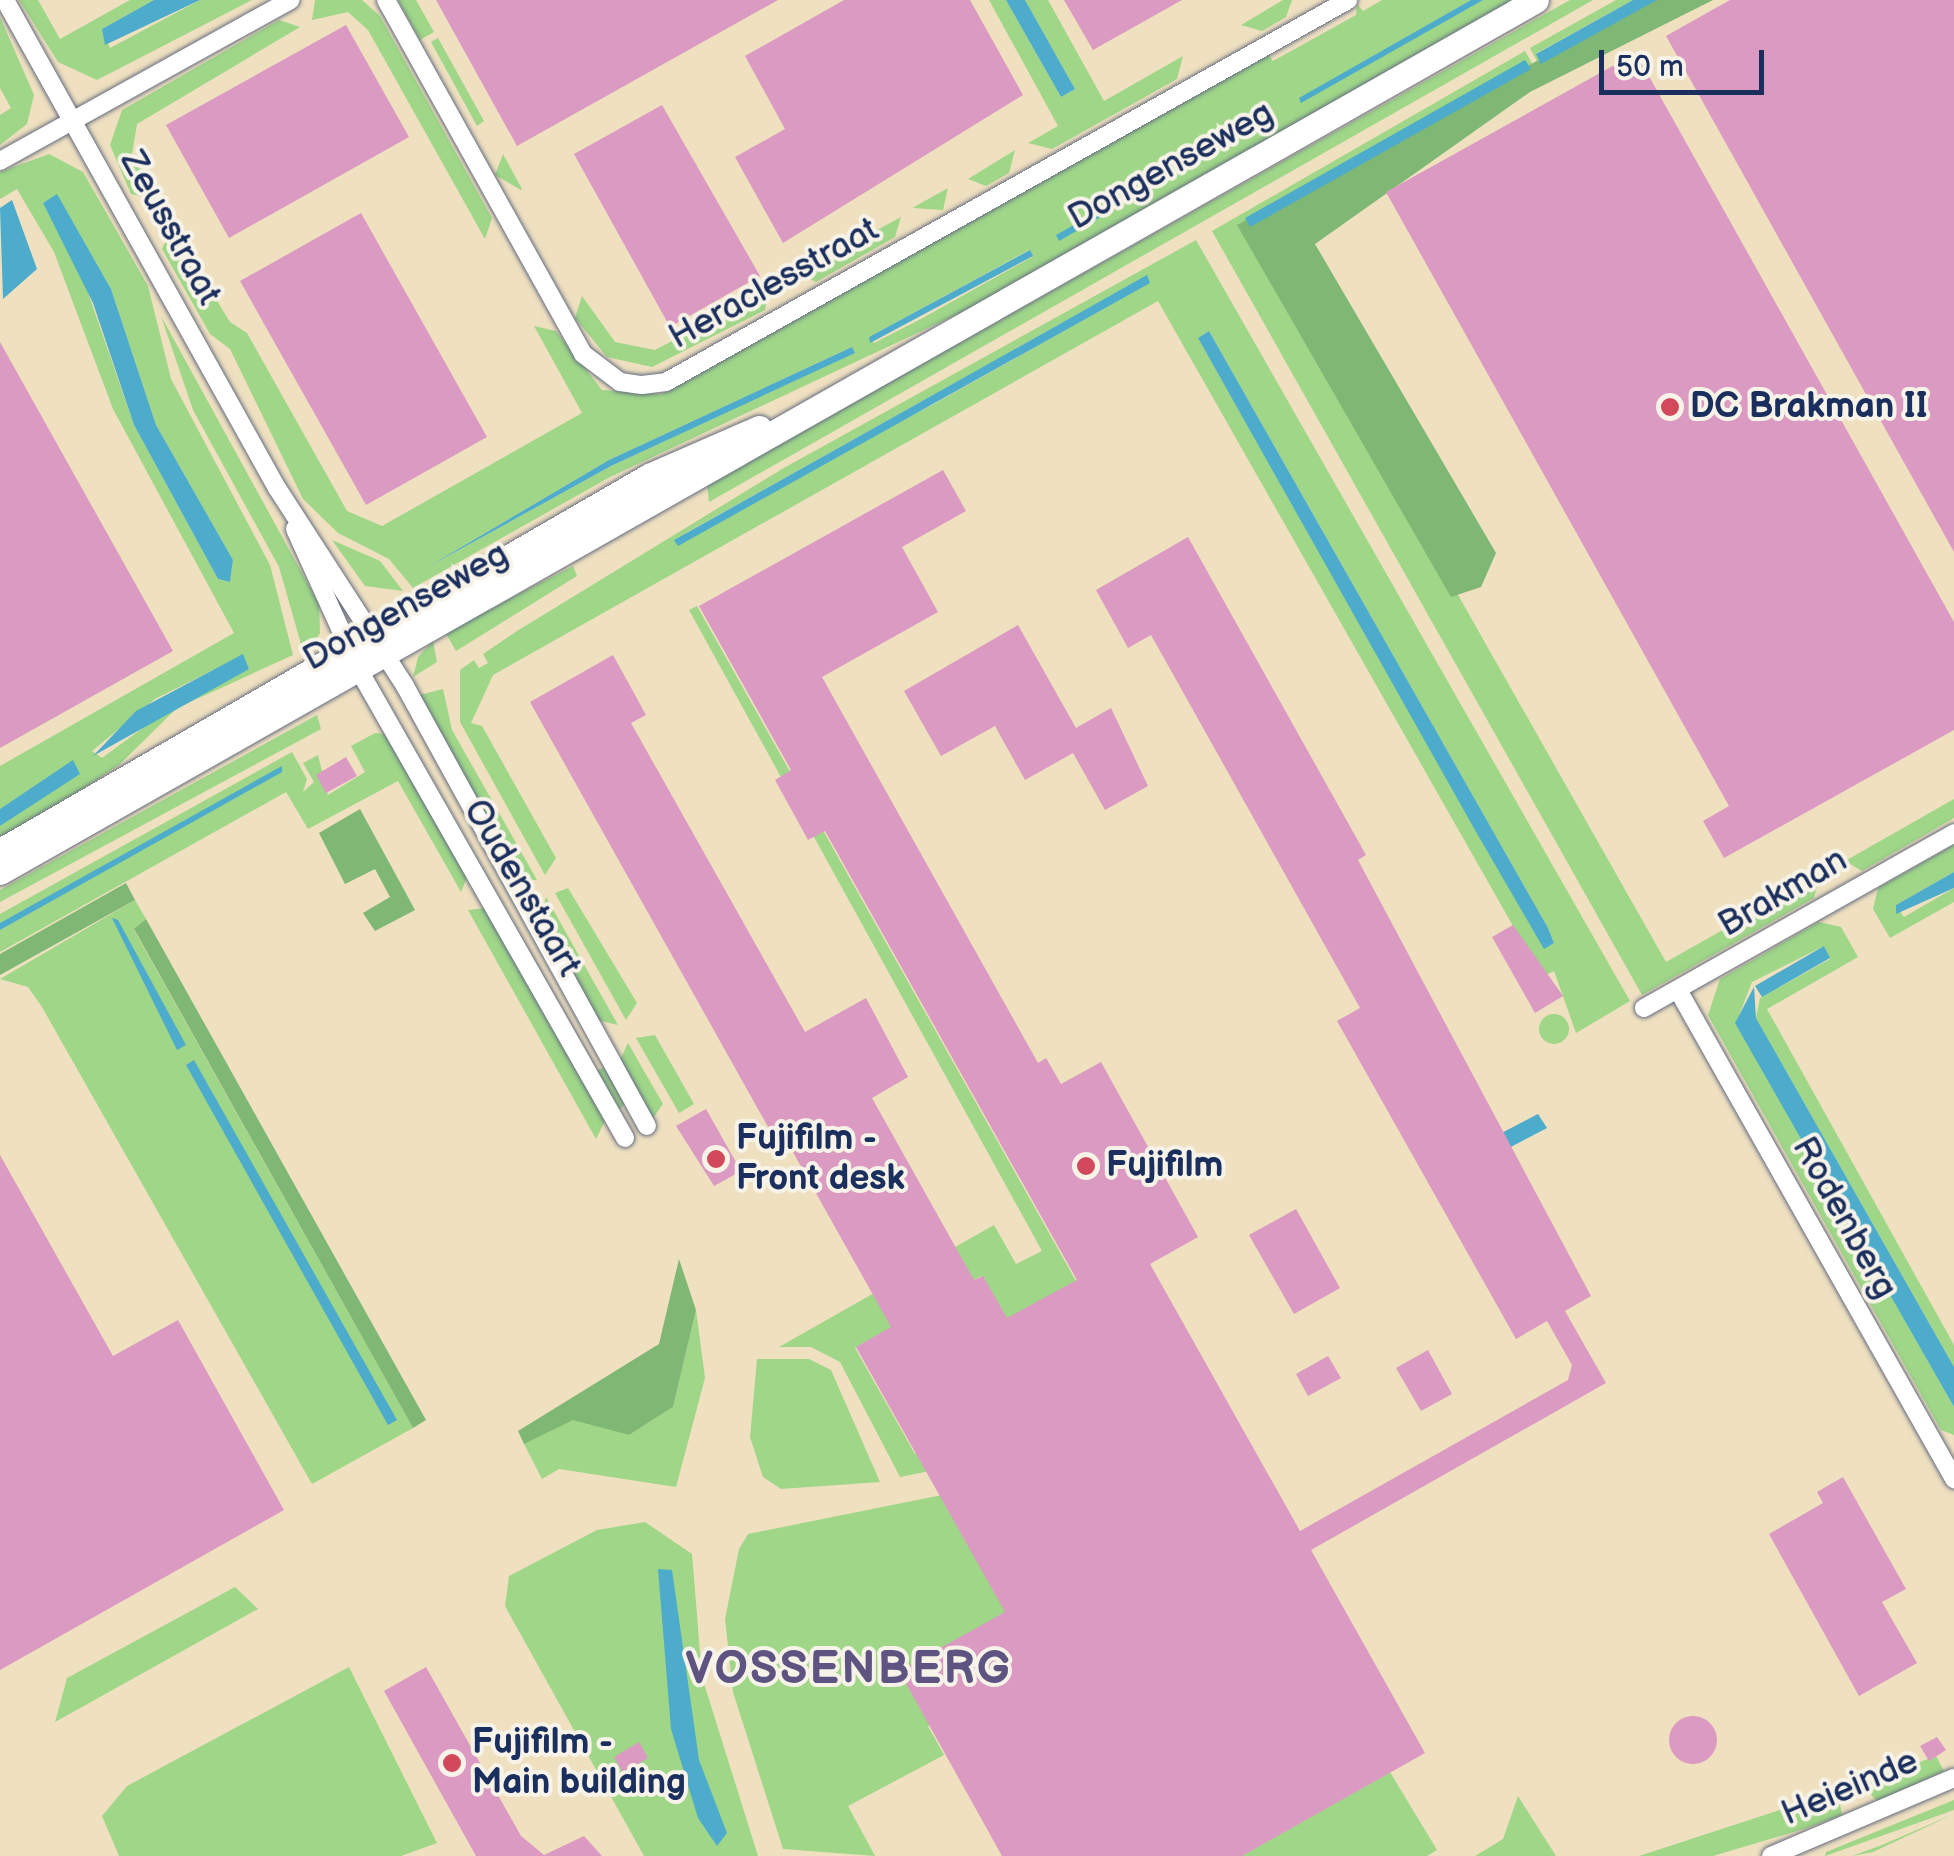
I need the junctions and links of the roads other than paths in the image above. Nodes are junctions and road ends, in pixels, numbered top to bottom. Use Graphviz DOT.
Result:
graph roads {
  1 [pos="4,0"];
  2 [pos="290,0"];
  3 [pos="386,0"];
  4 [pos="1348,0"];
  5 [pos="1536,0"];
  6 [pos="73,121"];
  7 [pos="0,161"];
  8 [pos="840,392"];
  9 [pos="277,488"];
  10 [pos="374,632"];
  11 [pos="346,647"];
  12 [pos="388,658"];
  13 [pos="360,672"];
  14 [pos="1954,833"];
  15 [pos="0,851"];
  16 [pos="0,872"];
  17 [pos="1678,990"];
  18 [pos="1644,1008"];
  19 [pos="647,1126"];
  20 [pos="626,1138"];
  21 [pos="1954,1479"];
  22 [pos="1954,1778"];
  23 [pos="1771,1856"];
  1 -- 6 [label="street, Zeusstraat"];
  2 -- 6 [label="street"];
  3 -- 4 [label="street, Heraclesstraat"];
  5 -- 8 [label="street, Dongenseweg"];
  6 -- 7 [label="street"];
  6 -- 9 [label="street, Zeusstraat"];
  8 -- 10 [label="street, Dongenseweg"];
  8 -- 12 [label="street, Dongenseweg"];
  9 -- 10 [label="street, Zeusstraat"];
  9 -- 11 [label="street, Zeusstraat"];
  10 -- 11 [label="street, Dongenseweg"];
  10 -- 12 [label="street, Oudenstaart"];
  11 -- 13 [label="street, Oudenstaart"];
  11 -- 15 [label="street, Dongenseweg"];
  12 -- 13 [label="street, Dongenseweg"];
  12 -- 19 [label="street, Oudenstaart"];
  13 -- 16 [label="street, Dongenseweg"];
  13 -- 20 [label="street, Oudenstaart"];
  14 -- 17 [label="street, Brakman"];
  17 -- 18 [label="street, Brakman"];
  17 -- 21 [label="street, Rodenberg"];
  22 -- 23 [label="street, Heieinde"];
}
